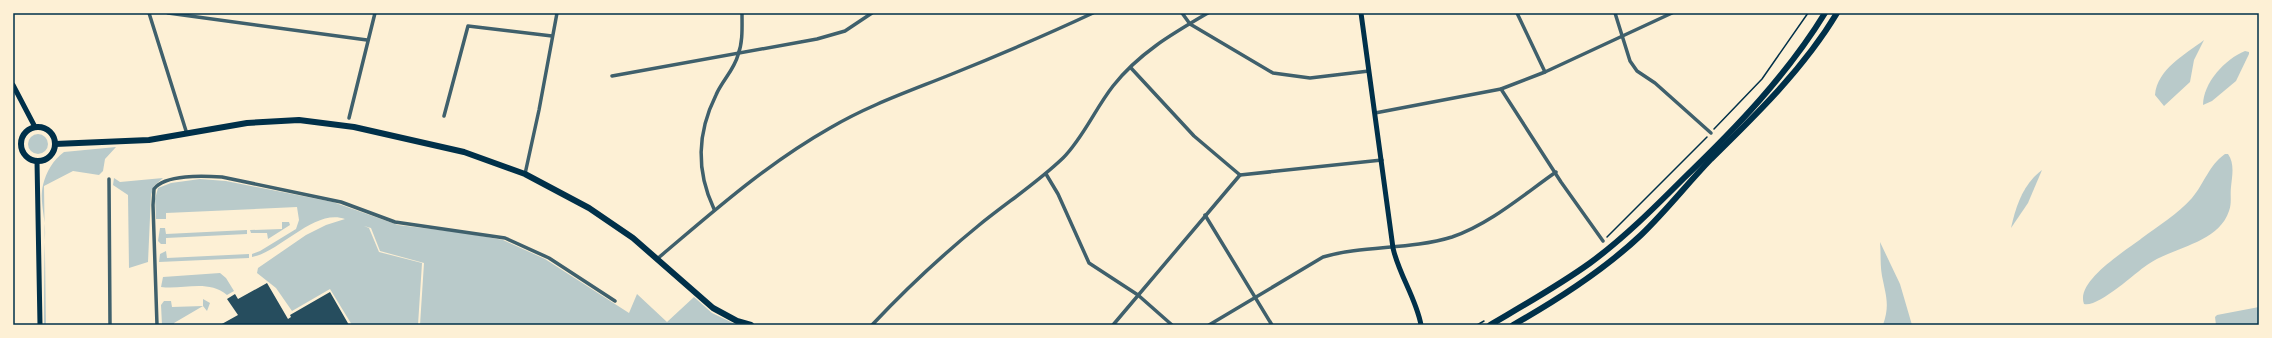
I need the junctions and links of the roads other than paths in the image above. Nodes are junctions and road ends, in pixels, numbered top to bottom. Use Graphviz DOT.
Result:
graph roads {
  1 [pos="149,13"];
  2 [pos="168,13"];
  3 [pos="375,13"];
  4 [pos="557,13"];
  5 [pos="742,13"];
  6 [pos="872,13"];
  7 [pos="1093,13"];
  8 [pos="1182,13"];
  9 [pos="1208,13"];
  10 [pos="1361,13"];
  11 [pos="1517,13"];
  12 [pos="1615,13"];
  13 [pos="1672,13"];
  14 [pos="1825,13"];
  15 [pos="1837,13"];
  16 [pos="1190,24"];
  17 [pos="1622,34"];
  18 [pos="552,36"];
  19 [pos="367,40"];
  20 [pos="739,54"];
  21 [pos="1131,68"];
  22 [pos="1369,71"];
  23 [pos="1544,72"];
  24 [pos="612,76"];
  25 [pos="13,85"];
  26 [pos="1501,89"];
  27 [pos="1375,113"];
  28 [pos="444,116"];
  29 [pos="348,118"];
  30 [pos="35,127"];
  31 [pos="1711,133"];
  32 [pos="187,134"];
  33 [pos="13,139"];
  34 [pos="21,141"];
  35 [pos="55,144"];
  36 [pos="1382,160"];
  37 [pos="37,161"];
  38 [pos="1556,172"];
  39 [pos="525,174"];
  40 [pos="1046,174"];
  41 [pos="1240,175"];
  42 [pos="109,179"];
  43 [pos="714,209"];
  44 [pos="1205,215"];
  45 [pos="1603,241"];
  46 [pos="1393,248"];
  47 [pos="657,259"];
  48 [pos="1138,295"];
  49 [pos="1256,298"];
  50 [pos="615,301"];
  51 [pos="1489,322"];
  52 [pos="40,325"];
  53 [pos="110,325"];
  54 [pos="157,325"];
  55 [pos="751,325"];
  56 [pos="872,325"];
  57 [pos="1113,325"];
  58 [pos="1172,325"];
  59 [pos="1209,325"];
  60 [pos="1272,325"];
  61 [pos="1421,325"];
  62 [pos="1513,325"];
  1 -- 32 [label="street"];
  2 -- 19 [label="street"];
  3 -- 19 [label="street"];
  4 -- 18 [label="street"];
  5 -- 20 [label="street"];
  6 -- 20 [label="street"];
  7 -- 43 [label="street"];
  8 -- 16 [label="street"];
  9 -- 16 [label="street"];
  10 -- 22 [label="main road"];
  11 -- 23 [label="street"];
  12 -- 17 [label="street"];
  13 -- 17 [label="street"];
  14 -- 51 [label="main road"];
  15 -- 62 [label="main road"];
  16 -- 21 [label="street"];
  16 -- 22 [label="street"];
  17 -- 23 [label="street"];
  17 -- 31 [label="street"];
  18 -- 28 [label="street"];
  18 -- 39 [label="street"];
  19 -- 29 [label="street"];
  20 -- 24 [label="street"];
  20 -- 43 [label="street"];
  21 -- 40 [label="street"];
  21 -- 41 [label="street"];
  22 -- 27 [label="main road"];
  23 -- 26 [label="street"];
  25 -- 30 [label="main road"];
  26 -- 27 [label="street"];
  26 -- 38 [label="street"];
  27 -- 36 [label="main road"];
  30 -- 34 [label="main road"];
  30 -- 35 [label="main road"];
  32 -- 35 [label="main road"];
  32 -- 39 [label="main road"];
  33 -- 34 [label="main road"];
  34 -- 37 [label="main road"];
  35 -- 37 [label="main road"];
  36 -- 41 [label="street"];
  36 -- 46 [label="main road"];
  37 -- 52 [label="main road"];
  38 -- 45 [label="street"];
  38 -- 46 [label="street"];
  39 -- 47 [label="main road"];
  40 -- 48 [label="street"];
  40 -- 56 [label="street"];
  41 -- 44 [label="street"];
  42 -- 53 [label="street"];
  43 -- 47 [label="street"];
  44 -- 48 [label="street"];
  44 -- 49 [label="street"];
  46 -- 49 [label="street"];
  46 -- 61 [label="main road"];
  47 -- 55 [label="main road"];
  48 -- 57 [label="street"];
  48 -- 58 [label="street"];
  49 -- 59 [label="street"];
  49 -- 60 [label="street"];
  50 -- 54 [label="street"];
}
